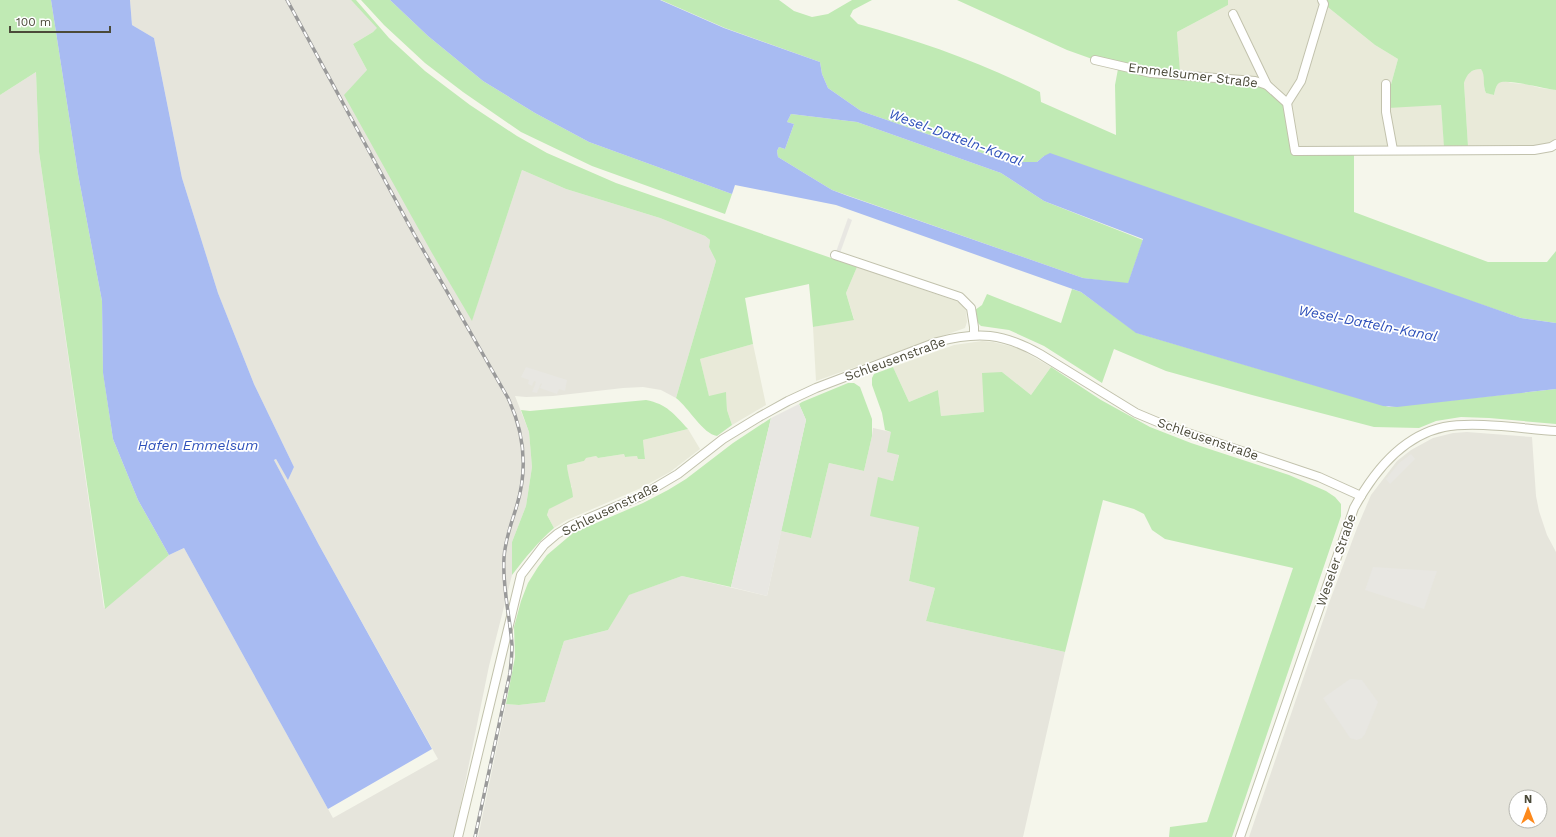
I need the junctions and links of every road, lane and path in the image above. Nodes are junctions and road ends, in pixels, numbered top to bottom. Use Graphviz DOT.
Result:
graph roads {
  1 [pos="1322,0"];
  2 [pos="1233,14"];
  3 [pos="1095,60"];
  4 [pos="1386,84"];
  5 [pos="1267,85"];
  6 [pos="1287,103"];
  7 [pos="1556,144"];
  8 [pos="1393,150"];
  9 [pos="835,255"];
  10 [pos="974,335"];
  11 [pos="1556,431"];
  12 [pos="1361,496"];
  13 [pos="458,837"];
  14 [pos="1240,837"];
  1 -- 6 [label="street"];
  2 -- 5 [label="street, Emmelsumer Straße"];
  3 -- 5 [label="street, Emmelsumer Straße"];
  4 -- 8 [label="street"];
  5 -- 6 [label="street, Emmelsumer Straße"];
  6 -- 8 [label="street"];
  7 -- 8 [label="street"];
  9 -- 10 [label="street"];
  10 -- 12 [label="street, Schleusenstraße"];
  10 -- 13 [label="street, Schleusenstraße"];
  11 -- 12 [label="street, Weseler Straße"];
  12 -- 14 [label="street, Weseler Straße"];
}
